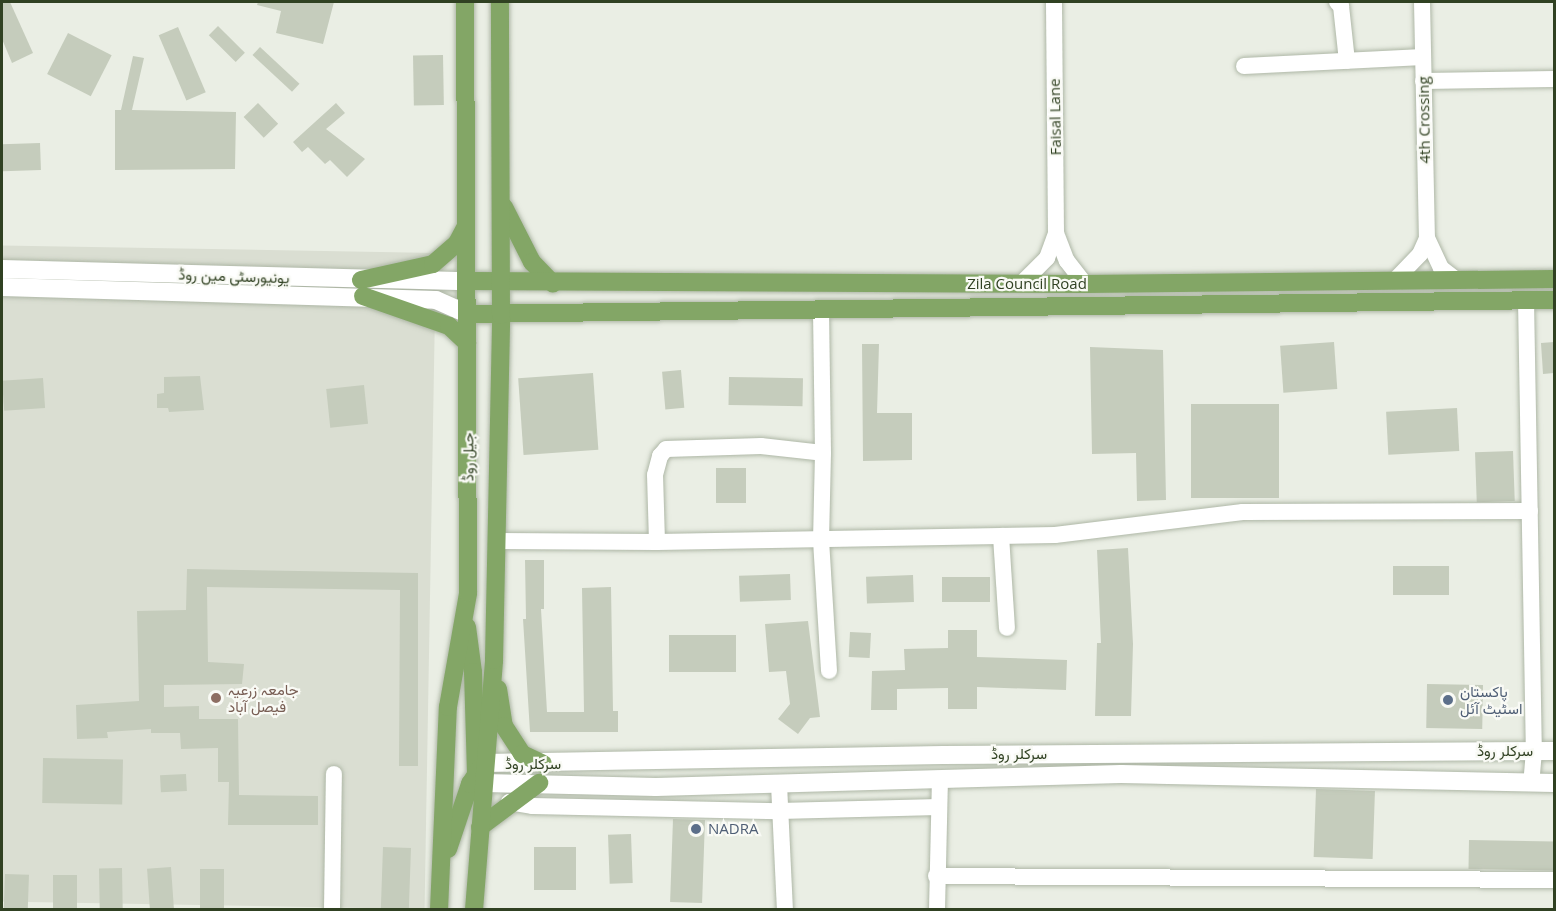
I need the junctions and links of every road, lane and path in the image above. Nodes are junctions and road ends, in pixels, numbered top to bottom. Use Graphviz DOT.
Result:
graph roads {
  1 [pos="465,2"];
  2 [pos="500,2"];
  3 [pos="1054,2"];
  4 [pos="1337,2"];
  5 [pos="1422,2"];
  6 [pos="1423,57"];
  7 [pos="1347,61"];
  8 [pos="1244,66"];
  9 [pos="1554,79"];
  10 [pos="1424,81"];
  11 [pos="500,194"];
  12 [pos="466,226"];
  13 [pos="1056,233"];
  14 [pos="1426,238"];
  15 [pos="2,269"];
  16 [pos="1454,278"];
  17 [pos="73,279"];
  18 [pos="1396,279"];
  19 [pos="1554,279"];
  20 [pos="467,281"];
  21 [pos="500,284"];
  22 [pos="553,284"];
  23 [pos="1021,284"];
  24 [pos="1085,284"];
  25 [pos="2,287"];
  26 [pos="362,288"];
  27 [pos="1526,300"];
  28 [pos="1554,300"];
  29 [pos="821,310"];
  30 [pos="467,314"];
  31 [pos="501,315"];
  32 [pos="467,343"];
  33 [pos="823,453"];
  34 [pos="1530,511"];
  35 [pos="1001,536"];
  36 [pos="821,540"];
  37 [pos="496,541"];
  38 [pos="657,542"];
  39 [pos="465,612"];
  40 [pos="1007,628"];
  41 [pos="494,660"];
  42 [pos="829,671"];
  43 [pos="1534,751"];
  44 [pos="1554,751"];
  45 [pos="543,764"];
  46 [pos="334,774"];
  47 [pos="481,774"];
  48 [pos="940,779"];
  49 [pos="539,783"];
  50 [pos="1531,783"];
  51 [pos="1554,783"];
  52 [pos="779,784"];
  53 [pos="509,802"];
  54 [pos="532,806"];
  55 [pos="939,807"];
  56 [pos="779,811"];
  57 [pos="480,827"];
  58 [pos="936,876"];
  59 [pos="1554,880"];
  60 [pos="438,883"];
  61 [pos="332,909"];
  62 [pos="439,909"];
  63 [pos="474,909"];
  64 [pos="784,909"];
  65 [pos="937,909"];
  1 -- 12 [label="main road, جیل روڈ"];
  2 -- 11 [label="main road, جیل روڈ"];
  3 -- 13 [label="street, Faisal Lane"];
  4 -- 7 [label="street"];
  5 -- 6 [label="street, 4th Crossing"];
  6 -- 7 [label="street"];
  6 -- 10 [label="street, 4th Crossing"];
  7 -- 8 [label="street"];
  9 -- 10 [label="street"];
  10 -- 14 [label="street, 4th Crossing"];
  11 -- 21 [label="main road, جیل روڈ"];
  11 -- 22 [label="main road"];
  12 -- 20 [label="main road, جیل روڈ"];
  12 -- 26 [label="main road"];
  13 -- 23 [label="street, Faisal Lane"];
  13 -- 24 [label="street, Faisal Lane"];
  14 -- 16 [label="street, 4th Crossing"];
  14 -- 18 [label="street"];
  15 -- 17 [label="main road, یونیورسٹی مین روڈ"];
  16 -- 18 [label="main road, Zila Council Road"];
  16 -- 19 [label="main road, Zila Council Road"];
  17 -- 25 [label="main road, یونیورسٹی مین روڈ"];
  17 -- 26 [label="main road, یونیورسٹی مین روڈ"];
  18 -- 24 [label="main road, Zila Council Road"];
  20 -- 21 [label="main road, Zila Council Road"];
  20 -- 26 [label="main road, یونیورسٹی مین روڈ"];
  20 -- 30 [label="main road, جیل روڈ"];
  21 -- 22 [label="main road, Zila Council Road"];
  21 -- 31 [label="main road, جیل روڈ"];
  22 -- 23 [label="main road, Zila Council Road"];
  23 -- 24 [label="main road, Zila Council Road"];
  26 -- 30 [label="main road, یونیورسٹی مین روڈ"];
  26 -- 32 [label="main road"];
  27 -- 28 [label="main road, Zila Council Road"];
  27 -- 29 [label="main road, Zila Council Road"];
  27 -- 34 [label="street"];
  29 -- 31 [label="main road, Zila Council Road"];
  29 -- 33 [label="street"];
  30 -- 31 [label="main road, Zila Council Road"];
  30 -- 32 [label="main road, جیل روڈ"];
  31 -- 37 [label="main road, جیل روڈ"];
  32 -- 39 [label="main road, جیل روڈ"];
  33 -- 36 [label="street"];
  33 -- 38 [label="street"];
  34 -- 35 [label="street"];
  34 -- 43 [label="street"];
  35 -- 36 [label="street"];
  35 -- 40 [label="street"];
  36 -- 38 [label="street"];
  36 -- 42 [label="street"];
  37 -- 38 [label="street"];
  37 -- 41 [label="main road, جیل روڈ"];
  39 -- 47 [label="main road"];
  39 -- 60 [label="main road, جیل روڈ"];
  41 -- 45 [label="main road"];
  41 -- 47 [label="main road, جیل روڈ"];
  43 -- 44 [label="main road, سرکلر روڈ"];
  43 -- 45 [label="main road, سرکلر روڈ"];
  43 -- 50 [label="street"];
  45 -- 47 [label="main road, سرکلر روڈ"];
  46 -- 61 [label="street"];
  47 -- 49 [label="main road, سرکلر روڈ"];
  47 -- 57 [label="main road, جیل روڈ"];
  47 -- 60 [label="main road"];
  48 -- 50 [label="main road, سرکلر روڈ"];
  48 -- 52 [label="main road, سرکلر روڈ"];
  48 -- 55 [label="street"];
  49 -- 52 [label="main road, سرکلر روڈ"];
  49 -- 53 [label="main road"];
  49 -- 54 [label="street"];
  50 -- 51 [label="main road, سرکلر روڈ"];
  52 -- 56 [label="street"];
  53 -- 54 [label="street"];
  53 -- 57 [label="main road"];
  54 -- 56 [label="street"];
  55 -- 56 [label="street"];
  55 -- 58 [label="street"];
  56 -- 64 [label="street"];
  57 -- 63 [label="main road, جیل روڈ"];
  58 -- 59 [label="street"];
  58 -- 65 [label="street"];
  60 -- 62 [label="main road, جیل روڈ"];
}
